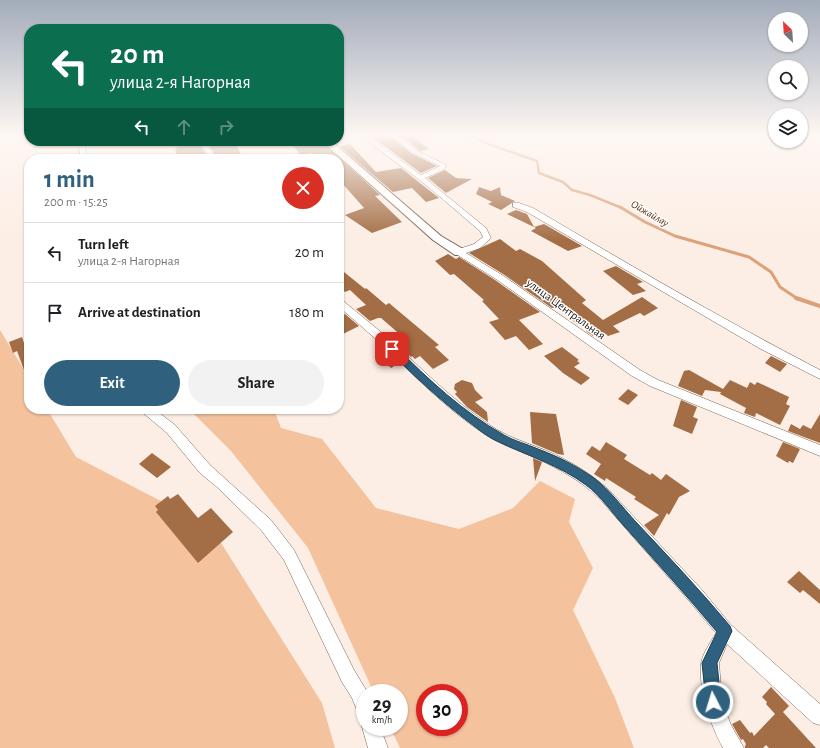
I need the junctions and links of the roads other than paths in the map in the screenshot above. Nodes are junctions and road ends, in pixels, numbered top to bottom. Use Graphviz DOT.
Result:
graph roads {
  1 [pos="360,171"];
  2 [pos="411,171"];
  3 [pos="437,171"];
  4 [pos="420,178"];
  5 [pos="516,205"];
  6 [pos="460,252"];
  7 [pos="344,306"];
  8 [pos="820,375"];
  9 [pos="152,414"];
  10 [pos="820,451"];
  11 [pos="725,631"];
  12 [pos="356,689"];
  13 [pos="820,716"];
  14 [pos="374,736"];
  15 [pos="378,748"];
  16 [pos="734,748"];
  1 -- 6 [label="street, улица Центральная"];
  2 -- 4 [label="street"];
  3 -- 4 [label="street"];
  4 -- 6 [label="street"];
  5 -- 8 [label="street"];
  6 -- 10 [label="street, улица Центральная"];
  7 -- 11 [label="street"];
  9 -- 12 [label="street"];
  11 -- 13 [label="street"];
  11 -- 16 [label="street"];
  14 -- 15 [label="street"];
}
